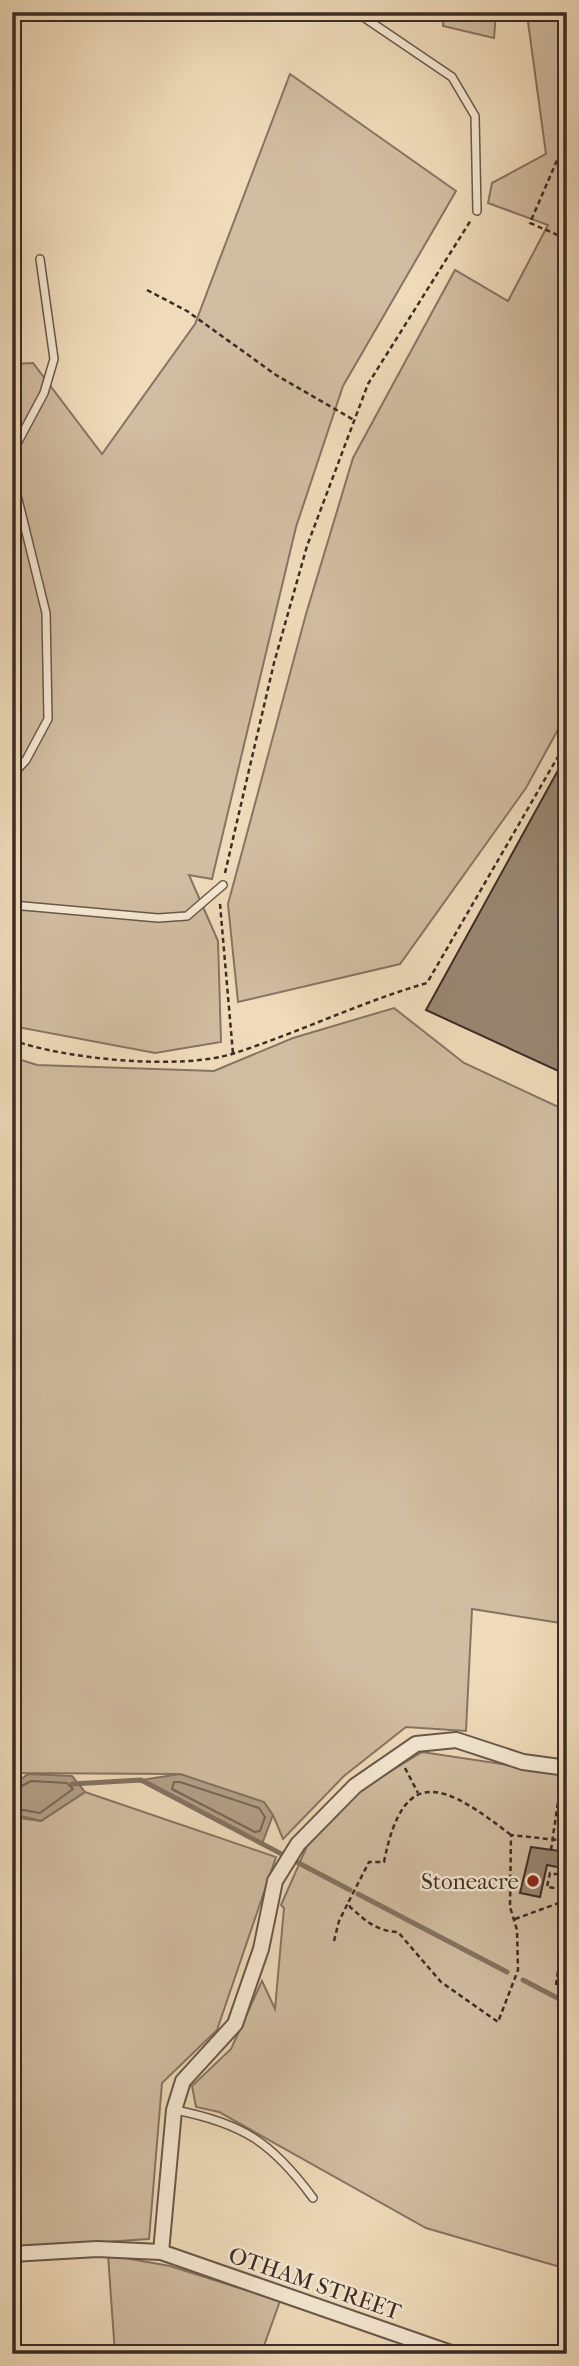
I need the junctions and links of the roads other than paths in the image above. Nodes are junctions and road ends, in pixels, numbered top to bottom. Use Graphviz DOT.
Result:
graph roads {
  1 [pos="356,12"];
  2 [pos="477,211"];
  3 [pos="40,259"];
  4 [pos="12,453"];
  5 [pos="12,475"];
  6 [pos="12,775"];
  7 [pos="223,885"];
  8 [pos="12,905"];
  9 [pos="565,1768"];
  10 [pos="174,2110"];
  11 [pos="313,2198"];
  12 [pos="161,2252"];
  13 [pos="12,2254"];
  14 [pos="454,2354"];
  1 -- 2 [label="lane"];
  3 -- 4 [label="lane"];
  5 -- 6 [label="lane"];
  7 -- 8 [label="lane"];
  9 -- 10 [label="street"];
  10 -- 11 [label="lane"];
  10 -- 12 [label="street"];
  12 -- 13 [label="street, OTHAM STREET"];
  12 -- 14 [label="street, OTHAM STREET"];
}
